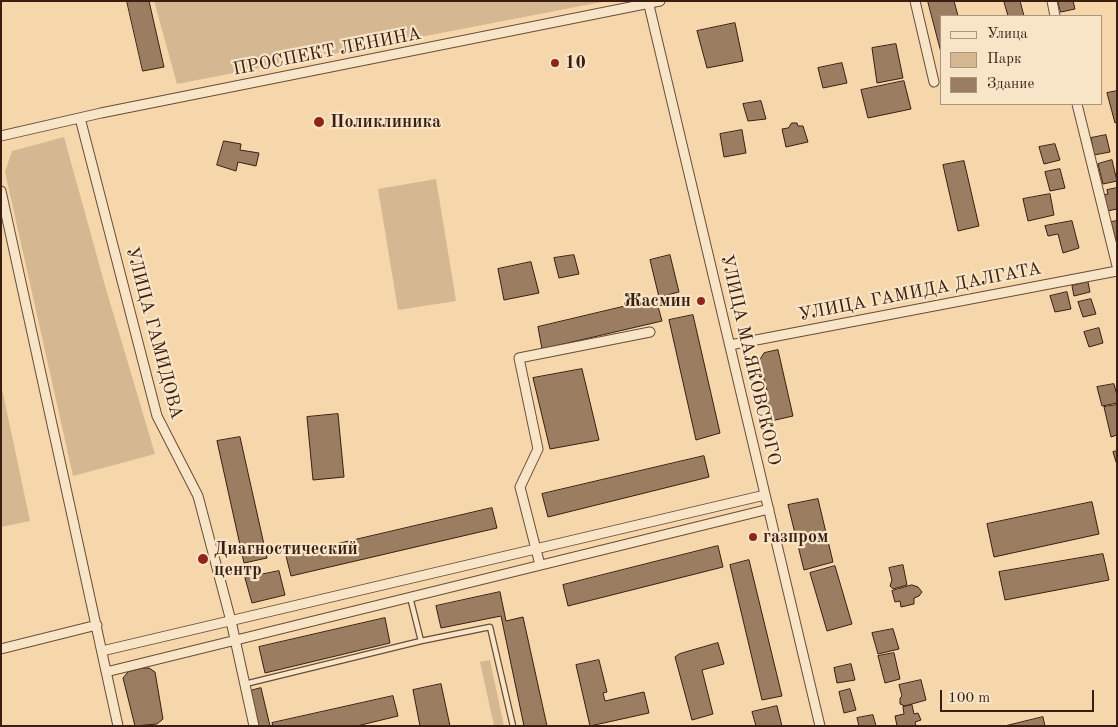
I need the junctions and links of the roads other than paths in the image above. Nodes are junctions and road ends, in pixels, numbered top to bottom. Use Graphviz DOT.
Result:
graph roads {
  1 [pos="660,1"];
  2 [pos="915,1"];
  3 [pos="1052,1"];
  4 [pos="648,2"];
  5 [pos="1055,15"];
  6 [pos="934,82"];
  7 [pos="1077,105"];
  8 [pos="80,118"];
  9 [pos="1,136"];
  10 [pos="1,191"];
  11 [pos="1117,266"];
  12 [pos="1117,271"];
  13 [pos="650,332"];
  14 [pos="730,345"];
  15 [pos="765,495"];
  16 [pos="769,509"];
  17 [pos="536,549"];
  18 [pos="540,565"];
  19 [pos="405,579"];
  20 [pos="410,597"];
  21 [pos="231,620"];
  22 [pos="97,625"];
  23 [pos="235,640"];
  24 [pos="421,641"];
  25 [pos="1,649"];
  26 [pos="102,651"];
  27 [pos="106,672"];
  28 [pos="245,684"];
  29 [pos="118,726"];
  30 [pos="254,726"];
  31 [pos="513,726"];
  32 [pos="820,726"];
  1 -- 4 [label="street, ПРОСПЕКТ ЛЕНИНА"];
  2 -- 6 [label="street"];
  3 -- 5 [label="street"];
  4 -- 8 [label="street, ПРОСПЕКТ ЛЕНИНА"];
  4 -- 14 [label="street, УЛИЦА МАЯКОВСКОГО"];
  7 -- 11 [label="street"];
  8 -- 9 [label="street, ПРОСПЕКТ ЛЕНИНА"];
  8 -- 21 [label="street, УЛИЦА ГАМИДОВА"];
  10 -- 22 [label="street"];
  12 -- 14 [label="street, УЛИЦА ГАМИДА ДАЛГАТА"];
  13 -- 17 [label="street"];
  14 -- 15 [label="street, УЛИЦА МАЯКОВСКОГО"];
  15 -- 16 [label="street, УЛИЦА МАЯКОВСКОГО"];
  15 -- 17 [label="street"];
  16 -- 18 [label="street"];
  16 -- 32 [label="street, УЛИЦА МАЯКОВСКОГО"];
  17 -- 18 [label="street"];
  17 -- 19 [label="street"];
  18 -- 20 [label="street"];
  19 -- 20 [label="street"];
  19 -- 21 [label="street"];
  20 -- 23 [label="street"];
  20 -- 24 [label="lane"];
  21 -- 23 [label="street, УЛИЦА ГАМИДОВА"];
  21 -- 26 [label="street"];
  22 -- 25 [label="street"];
  22 -- 26 [label="street"];
  23 -- 27 [label="street"];
  23 -- 28 [label="street, УЛИЦА ГАМИДОВА"];
  24 -- 28 [label="lane"];
  24 -- 31 [label="lane"];
  26 -- 27 [label="street"];
  27 -- 29 [label="street"];
  28 -- 30 [label="street, УЛИЦА ГАМИДОВА"];
}
